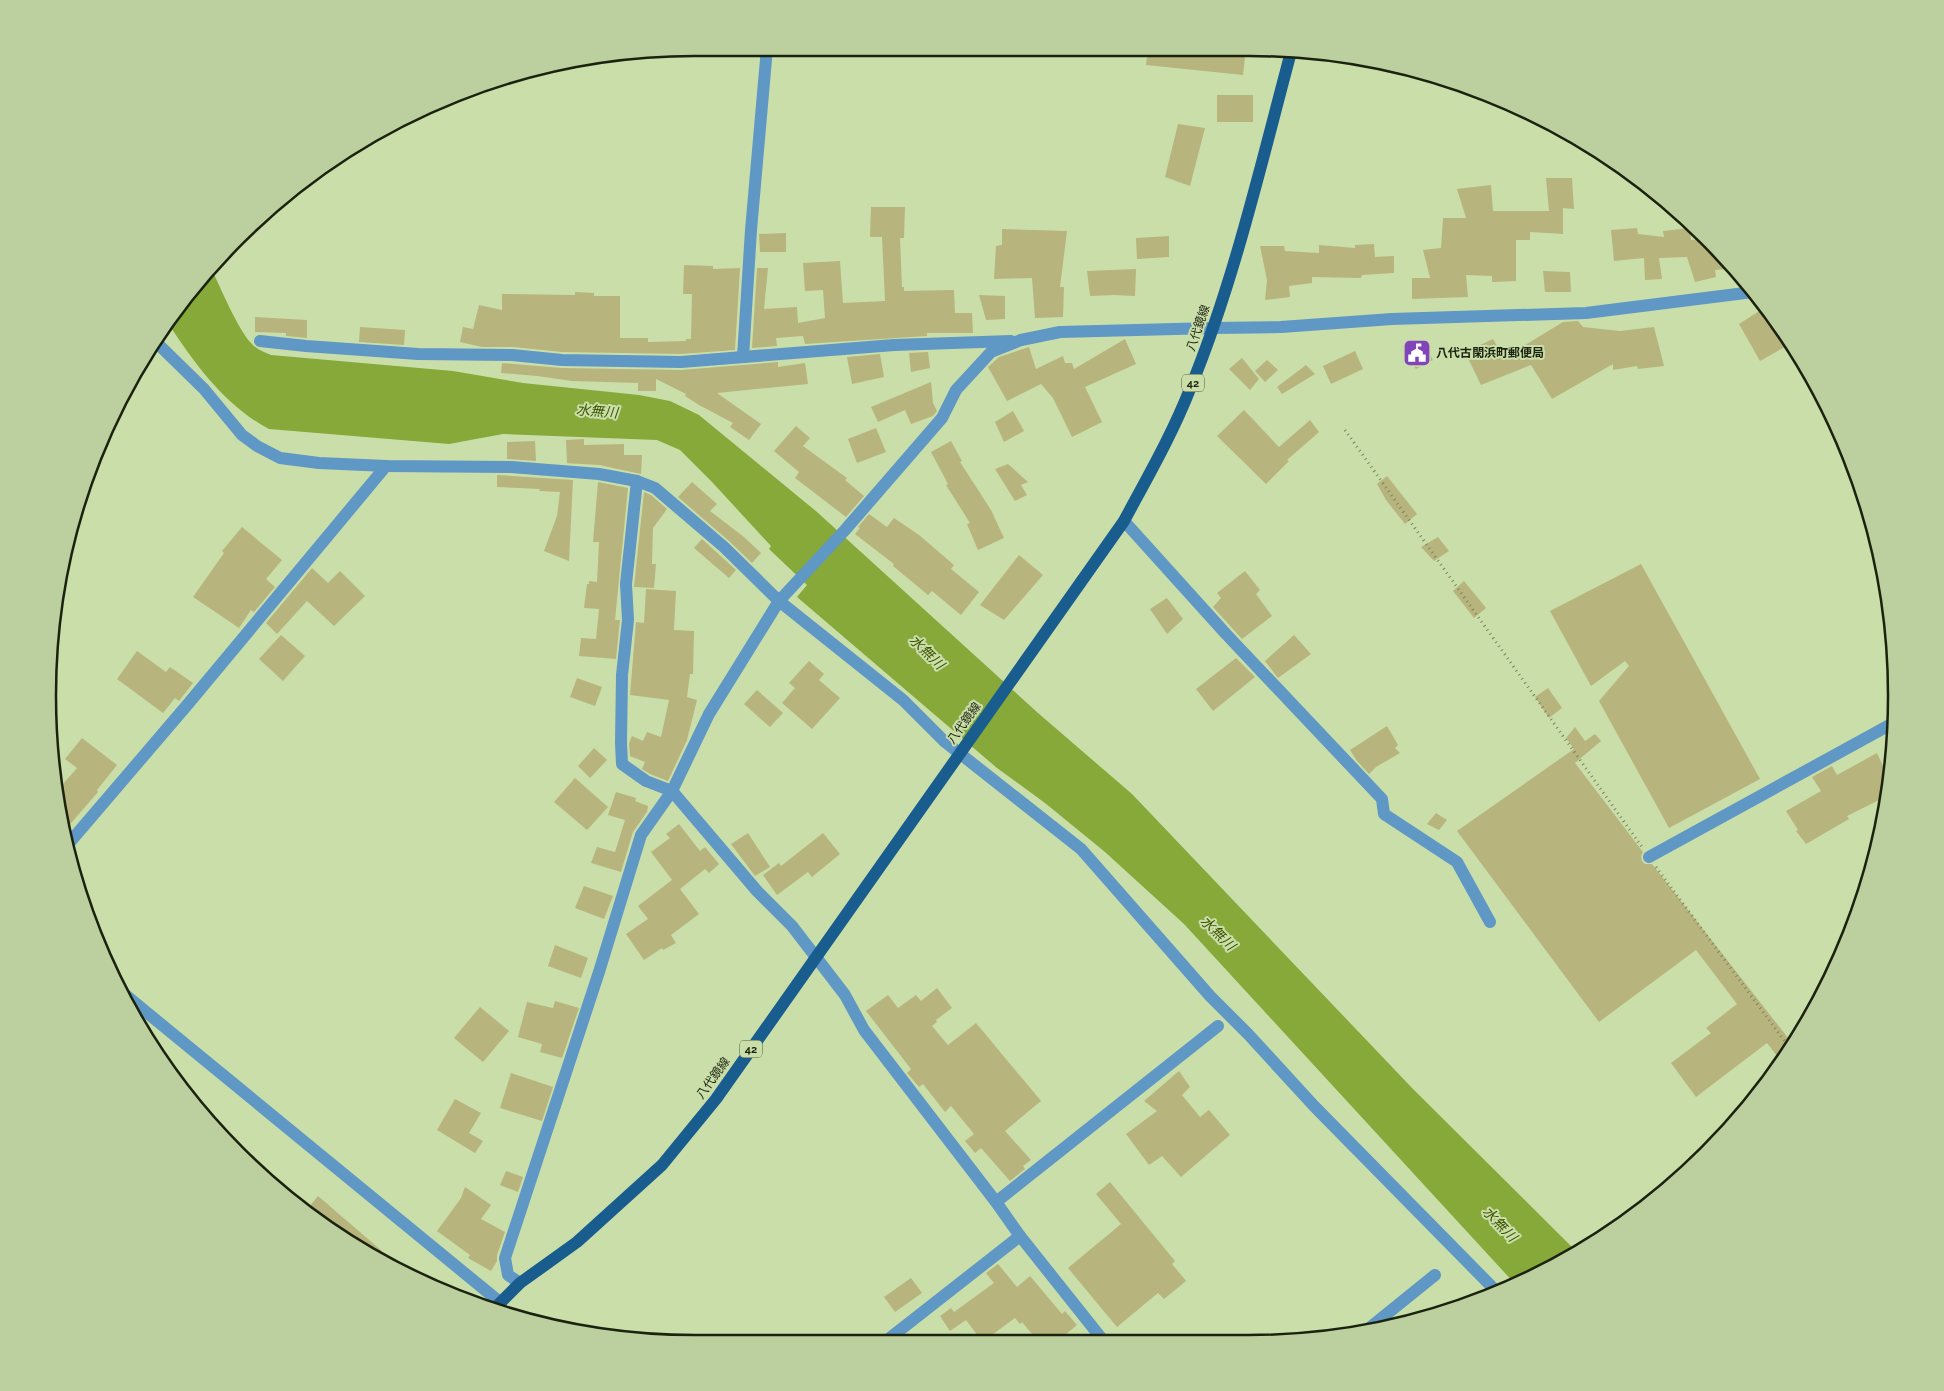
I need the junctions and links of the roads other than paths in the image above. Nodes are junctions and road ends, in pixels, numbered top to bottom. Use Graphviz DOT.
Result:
graph roads {
  1 [pos="766,56"];
  2 [pos="1290,58"];
  3 [pos="1745,293"];
  4 [pos="1213,328"];
  5 [pos="260,340"];
  6 [pos="1021,340"];
  7 [pos="160,346"];
  8 [pos="743,357"];
  9 [pos="386,466"];
  10 [pos="637,481"];
  11 [pos="1124,521"];
  12 [pos="779,601"];
  13 [pos="1887,727"];
  14 [pos="961,751"];
  15 [pos="672,791"];
  16 [pos="73,838"];
  17 [pos="1649,858"];
  18 [pos="1490,922"];
  19 [pos="815,958"];
  20 [pos="136,1004"];
  21 [pos="1218,1026"];
  22 [pos="996,1202"];
  23 [pos="1020,1236"];
  24 [pos="1435,1275"];
  25 [pos="520,1283"];
  26 [pos="1492,1287"];
  27 [pos="492,1301"];
  28 [pos="499,1304"];
  29 [pos="1378,1321"];
  30 [pos="894,1335"];
  31 [pos="1099,1335"];
  1 -- 8 [label="street"];
  2 -- 4 [label="main road, 八代鏡線 / 42"];
  3 -- 4 [label="street"];
  4 -- 6 [label="street"];
  4 -- 11 [label="main road, 八代鏡線 / 42"];
  5 -- 8 [label="street"];
  6 -- 8 [label="street"];
  6 -- 12 [label="street"];
  7 -- 9 [label="street"];
  9 -- 10 [label="street"];
  9 -- 16 [label="street"];
  10 -- 12 [label="street"];
  10 -- 15 [label="street"];
  11 -- 14 [label="main road, 八代鏡線 / 42"];
  11 -- 18 [label="street"];
  12 -- 14 [label="street"];
  12 -- 15 [label="street"];
  13 -- 17 [label="street"];
  14 -- 19 [label="main road, 八代鏡線 / 42"];
  14 -- 26 [label="street"];
  15 -- 19 [label="street"];
  15 -- 25 [label="street"];
  19 -- 22 [label="street"];
  19 -- 25 [label="main road, 八代鏡線 / 42"];
  20 -- 27 [label="street"];
  21 -- 22 [label="street"];
  22 -- 23 [label="street"];
  23 -- 30 [label="street"];
  23 -- 31 [label="street"];
  24 -- 29 [label="street"];
  25 -- 28 [label="main road, 八代鏡線 / 42"];
}
